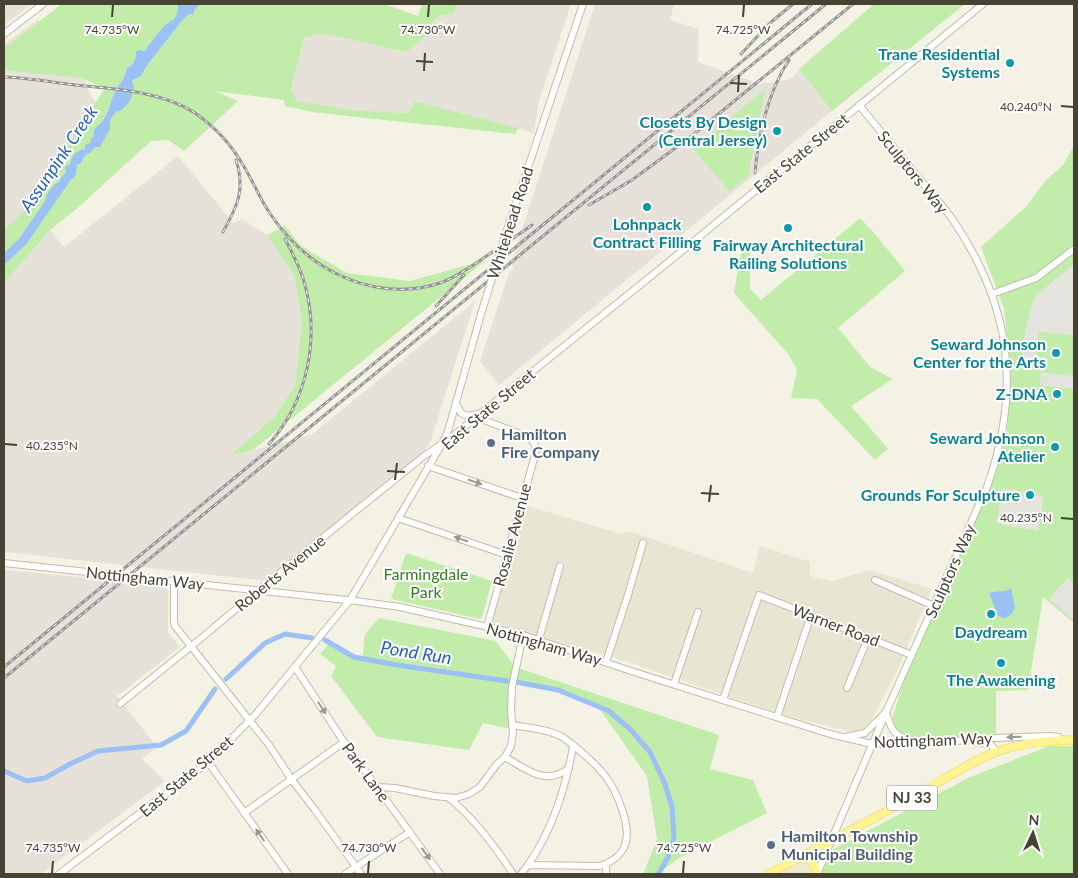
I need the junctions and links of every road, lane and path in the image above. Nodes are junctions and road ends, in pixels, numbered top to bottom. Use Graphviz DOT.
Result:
graph roads {
  1 [pos="44,4"];
  2 [pos="583,4"];
  3 [pos="983,4"];
  4 [pos="4,34"];
  5 [pos="859,106"];
  6 [pos="1074,249"];
  7 [pos="992,294"];
  8 [pos="456,404"];
  9 [pos="479,415"];
  10 [pos="442,444"];
  11 [pos="428,466"];
  12 [pos="522,498"];
  13 [pos="398,518"];
  14 [pos="643,543"];
  15 [pos="507,555"];
  16 [pos="4,563"];
  17 [pos="560,566"];
  18 [pos="875,580"];
  19 [pos="174,581"];
  20 [pos="258,590"];
  21 [pos="350,600"];
  22 [pos="934,606"];
  23 [pos="698,612"];
  24 [pos="811,616"];
  25 [pos="487,627"];
  26 [pos="523,635"];
  27 [pos="868,638"];
  28 [pos="538,639"];
  29 [pos="191,646"];
  30 [pos="912,655"];
  31 [pos="606,662"];
  32 [pos="295,667"];
  33 [pos="674,684"];
  34 [pos="847,688"];
  35 [pos="723,700"];
  36 [pos="120,704"];
  37 [pos="886,712"];
  38 [pos="777,717"];
  39 [pos="250,720"];
  40 [pos="512,725"];
  41 [pos="843,737"];
  42 [pos="1062,740"];
  43 [pos="1074,740"];
  44 [pos="955,741"];
  45 [pos="344,742"];
  46 [pos="910,743"];
  47 [pos="872,744"];
  48 [pos="574,746"];
  49 [pos="997,752"];
  50 [pos="505,757"];
  51 [pos="208,762"];
  52 [pos="570,767"];
  53 [pos="292,780"];
  54 [pos="377,787"];
  55 [pos="449,798"];
  56 [pos="244,813"];
  57 [pos="410,832"];
  58 [pos="831,841"];
  59 [pos="802,856"];
  60 [pos="606,864"];
  61 [pos="528,865"];
  62 [pos="356,867"];
  63 [pos="59,874"];
  64 [pos="288,874"];
  65 [pos="345,874"];
  66 [pos="361,874"];
  67 [pos="440,874"];
  68 [pos="513,874"];
  69 [pos="522,874"];
  70 [pos="606,874"];
  71 [pos="768,874"];
  72 [pos="817,874"];
  1 -- 4 [label="street"];
  2 -- 8 [label="street, Whitehead Road, bridge"];
  3 -- 5 [label="street, East State Street"];
  5 -- 7 [label="street, Sculptors Way"];
  5 -- 9 [label="street, East State Street"];
  6 -- 7 [label="street"];
  7 -- 22 [label="street, Sculptors Way"];
  8 -- 9 [label="street"];
  8 -- 10 [label="street, Whitehead Road"];
  9 -- 10 [label="street, East State Street"];
  9 -- 12 [label="street, Rosalie Avenue"];
  10 -- 11 [label="street, East State Street"];
  10 -- 20 [label="street, Roberts Avenue"];
  11 -- 12 [label="street, one-way"];
  11 -- 13 [label="street, East State Street"];
  12 -- 15 [label="street, Rosalie Avenue"];
  15 -- 13 [label="street, one-way"];
  13 -- 21 [label="street, East State Street"];
  14 -- 31 [label="street"];
  15 -- 25 [label="street, Rosalie Avenue"];
  16 -- 19 [label="street, Nottingham Way"];
  17 -- 28 [label="street"];
  18 -- 22 [label="street"];
  19 -- 20 [label="street, Nottingham Way"];
  19 -- 29 [label="street"];
  20 -- 21 [label="street, Nottingham Way"];
  20 -- 29 [label="street, Roberts Avenue"];
  21 -- 25 [label="street, Nottingham Way"];
  21 -- 32 [label="street, East State Street"];
  22 -- 30 [label="street, Sculptors Way"];
  23 -- 33 [label="street"];
  24 -- 27 [label="street, Warner Road"];
  24 -- 35 [label="street, Warner Road"];
  24 -- 38 [label="street"];
  25 -- 26 [label="street, Nottingham Way"];
  26 -- 28 [label="street, Nottingham Way"];
  26 -- 40 [label="street"];
  27 -- 30 [label="street, Warner Road"];
  27 -- 34 [label="street"];
  28 -- 31 [label="street, Nottingham Way"];
  29 -- 36 [label="street, Roberts Avenue"];
  29 -- 39 [label="street"];
  30 -- 37 [label="street, Sculptors Way"];
  31 -- 33 [label="street, Nottingham Way"];
  32 -- 39 [label="street, East State Street"];
  32 -- 45 [label="street, Park Lane, one-way"];
  33 -- 35 [label="street, Nottingham Way"];
  35 -- 38 [label="street, Nottingham Way"];
  37 -- 41 [label="street"];
  37 -- 46 [label="street"];
  37 -- 47 [label="street, Sculptors Way"];
  38 -- 41 [label="street, Nottingham Way"];
  39 -- 51 [label="street, East State Street"];
  39 -- 53 [label="street"];
  40 -- 48 [label="street"];
  40 -- 50 [label="street"];
  41 -- 47 [label="street, Nottingham Way"];
  42 -- 43 [label="main road, Nottingham Way / NJ 33"];
  42 -- 44 [label="street, Nottingham Way, one-way"];
  42 -- 49 [label="main road, NJ 33"];
  44 -- 46 [label="street, Nottingham Way"];
  44 -- 49 [label="street"];
  45 -- 53 [label="street"];
  45 -- 54 [label="street, Park Lane"];
  46 -- 47 [label="street, Nottingham Way"];
  47 -- 58 [label="street, Sculptors Way"];
  48 -- 52 [label="street"];
  48 -- 60 [label="street"];
  49 -- 58 [label="main road, NJ 33"];
  50 -- 52 [label="street"];
  50 -- 55 [label="street"];
  51 -- 56 [label="street"];
  51 -- 63 [label="street, East State Street"];
  52 -- 61 [label="street"];
  53 -- 56 [label="street"];
  53 -- 62 [label="street"];
  54 -- 55 [label="street"];
  54 -- 57 [label="street, Park Lane"];
  55 -- 68 [label="street"];
  64 -- 56 [label="street, one-way"];
  57 -- 62 [label="street"];
  57 -- 67 [label="street, Park Lane, one-way"];
  58 -- 59 [label="main road, NJ 33"];
  58 -- 72 [label="street, Sculptors Way"];
  59 -- 71 [label="main road, NJ 33"];
  59 -- 72 [label="main road"];
  60 -- 61 [label="street"];
  60 -- 70 [label="street"];
  61 -- 69 [label="street"];
  62 -- 65 [label="street"];
  62 -- 66 [label="street"];
}
